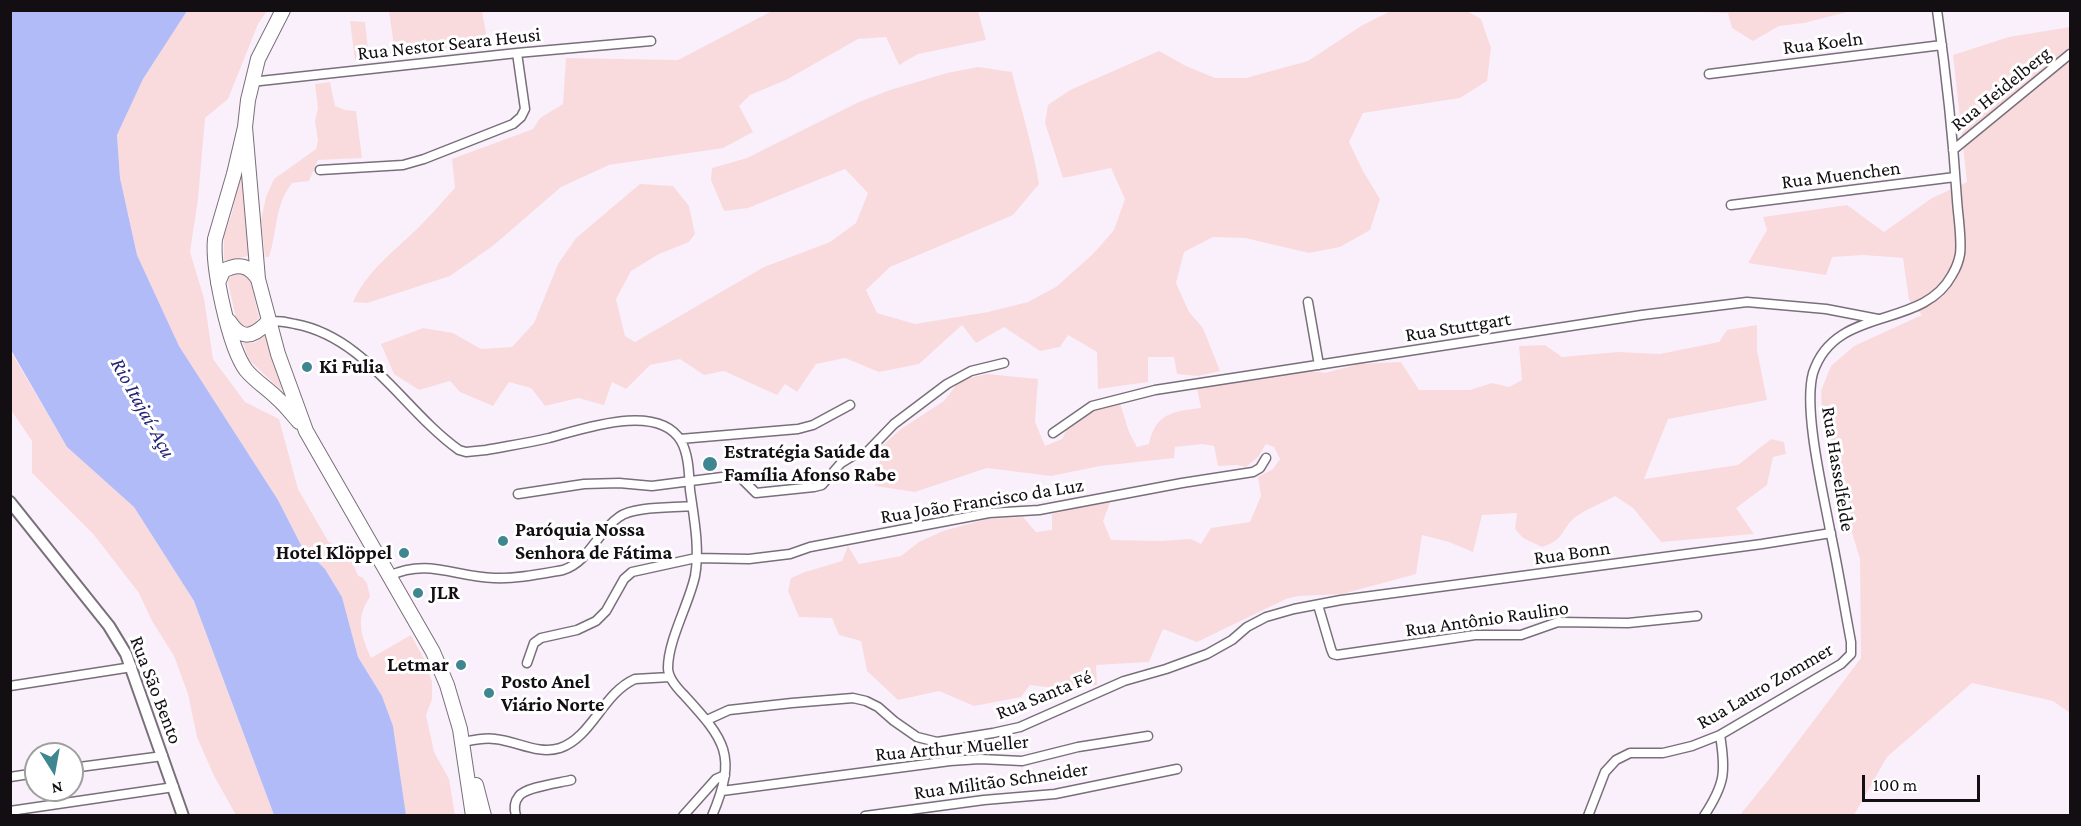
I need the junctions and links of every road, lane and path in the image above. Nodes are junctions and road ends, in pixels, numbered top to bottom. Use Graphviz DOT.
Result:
graph roads {
  1 [pos="283,10"];
  2 [pos="1937,10"];
  3 [pos="651,41"];
  4 [pos="1942,45"];
  5 [pos="517,53"];
  6 [pos="2070,54"];
  7 [pos="1709,74"];
  8 [pos="251,82"];
  9 [pos="244,127"];
  10 [pos="1953,150"];
  11 [pos="320,170"];
  12 [pos="1955,177"];
  13 [pos="1731,205"];
  14 [pos="258,279"];
  15 [pos="218,283"];
  16 [pos="1308,302"];
  17 [pos="227,318"];
  18 [pos="1878,319"];
  19 [pos="268,322"];
  20 [pos="1004,363"];
  21 [pos="1319,365"];
  22 [pos="850,405"];
  23 [pos="306,431"];
  24 [pos="1053,433"];
  25 [pos="680,439"];
  26 [pos="1266,458"];
  27 [pos="689,482"];
  28 [pos="518,494"];
  29 [pos="11,503"];
  30 [pos="692,506"];
  31 [pos="1831,533"];
  32 [pos="696,558"];
  33 [pos="390,576"];
  34 [pos="1318,605"];
  35 [pos="1696,616"];
  36 [pos="1851,654"];
  37 [pos="527,663"];
  38 [pos="132,667"];
  39 [pos="670,677"];
  40 [pos="10,686"];
  41 [pos="707,720"];
  42 [pos="1720,735"];
  43 [pos="1148,736"];
  44 [pos="463,742"];
  45 [pos="163,756"];
  46 [pos="466,761"];
  47 [pos="84,766"];
  48 [pos="1177,769"];
  49 [pos="725,775"];
  50 [pos="571,780"];
  51 [pos="174,787"];
  52 [pos="723,791"];
  53 [pos="10,812"];
  54 [pos="183,816"];
  55 [pos="473,816"];
  56 [pos="484,816"];
  57 [pos="516,816"];
  58 [pos="683,816"];
  59 [pos="712,816"];
  60 [pos="865,816"];
  61 [pos="1588,816"];
  62 [pos="1704,816"];
  1 -- 8 [label="main road"];
  2 -- 4 [label="street, Rua Hasselfelde"];
  3 -- 5 [label="street, Rua Nestor Seara Heusi"];
  4 -- 7 [label="street, Rua Koeln"];
  4 -- 10 [label="street, Rua Hasselfelde"];
  5 -- 8 [label="street, Rua Nestor Seara Heusi"];
  5 -- 11 [label="street"];
  6 -- 10 [label="street, Rua Heidelberg"];
  8 -- 9 [label="main road"];
  9 -- 14 [label="main road"];
  9 -- 15 [label="main road"];
  10 -- 12 [label="street, Rua Hasselfelde"];
  12 -- 13 [label="street, Rua Muenchen"];
  12 -- 18 [label="street, Rua Hasselfelde"];
  14 -- 15 [label="main road"];
  14 -- 19 [label="main road"];
  15 -- 17 [label="main road"];
  16 -- 21 [label="street"];
  17 -- 19 [label="main road"];
  17 -- 23 [label="main road"];
  18 -- 21 [label="street, Rua Stuttgart"];
  18 -- 31 [label="street, Rua Hasselfelde"];
  19 -- 23 [label="main road"];
  19 -- 25 [label="street"];
  20 -- 27 [label="street"];
  21 -- 24 [label="street, Rua Stuttgart"];
  22 -- 25 [label="street"];
  23 -- 33 [label="main road"];
  25 -- 27 [label="street"];
  26 -- 32 [label="street, Rua João Francisco da Luz"];
  27 -- 28 [label="street"];
  27 -- 30 [label="street"];
  29 -- 38 [label="street, Rua São Bento"];
  30 -- 32 [label="street"];
  30 -- 33 [label="street"];
  31 -- 34 [label="street, Rua Bonn"];
  31 -- 36 [label="street, Rua Hasselfelde"];
  32 -- 37 [label="street, Rua João Francisco da Luz"];
  32 -- 39 [label="street"];
  33 -- 44 [label="main road"];
  34 -- 35 [label="street, Rua Antônio Raulino"];
  34 -- 41 [label="street, Rua Santa Fé"];
  36 -- 42 [label="street, Rua Lauro Zommer"];
  38 -- 40 [label="street"];
  38 -- 45 [label="street, Rua São Bento"];
  39 -- 41 [label="street"];
  39 -- 44 [label="street"];
  41 -- 49 [label="street"];
  42 -- 61 [label="street, Rua Lauro Zommer"];
  42 -- 62 [label="street"];
  43 -- 52 [label="street, Rua Arthur Mueller"];
  44 -- 46 [label="main road"];
  45 -- 47 [label="street"];
  45 -- 51 [label="street, Rua São Bento"];
  46 -- 55 [label="main road"];
  46 -- 56 [label="main road"];
  48 -- 60 [label="street, Rua Militão Schneider"];
  49 -- 52 [label="street"];
  49 -- 58 [label="street"];
  50 -- 57 [label="street"];
  51 -- 53 [label="street"];
  51 -- 54 [label="street, Rua São Bento"];
  52 -- 59 [label="street"];
}
